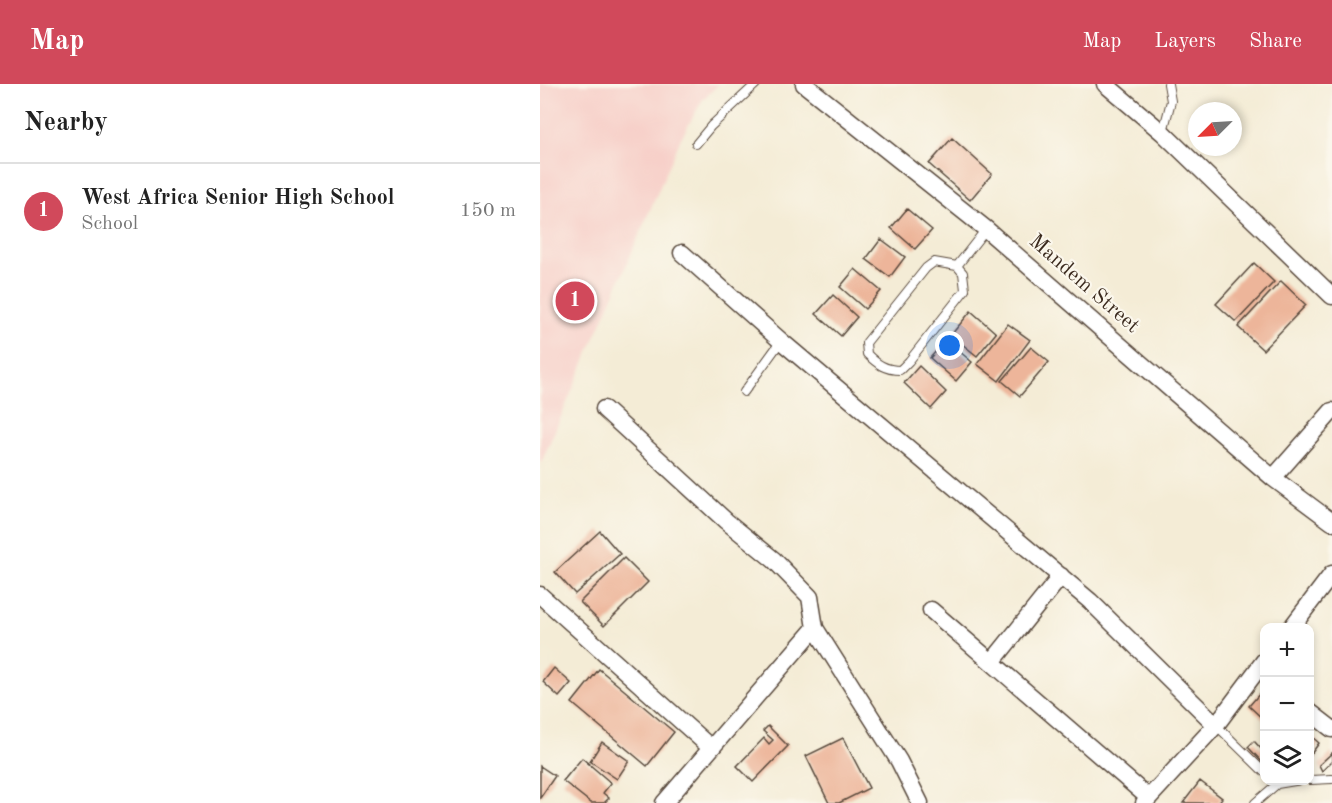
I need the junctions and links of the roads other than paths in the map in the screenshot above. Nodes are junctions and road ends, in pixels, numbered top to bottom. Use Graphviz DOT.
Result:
graph roads {
  1 [pos="756,84"];
  2 [pos="804,84"];
  3 [pos="1105,84"];
  4 [pos="1168,84"];
  5 [pos="1163,133"];
  6 [pos="696,144"];
  7 [pos="987,229"];
  8 [pos="682,253"];
  9 [pos="957,266"];
  10 [pos="1332,296"];
  11 [pos="782,341"];
  12 [pos="744,392"];
  13 [pos="604,409"];
  14 [pos="1332,411"];
  15 [pos="1273,478"];
  16 [pos="1332,522"];
  17 [pos="1332,574"];
  18 [pos="1061,576"];
  19 [pos="540,595"];
  20 [pos="931,610"];
  21 [pos="1294,623"];
  22 [pos="815,628"];
  23 [pos="992,662"];
  24 [pos="1260,673"];
  25 [pos="1314,715"];
  26 [pos="1216,725"];
  27 [pos="1332,729"];
  28 [pos="711,748"];
  29 [pos="1260,768"];
  30 [pos="1332,779"];
  31 [pos="1314,780"];
  32 [pos="1272,785"];
  33 [pos="1147,800"];
  34 [pos="664,803"];
  35 [pos="920,803"];
  36 [pos="1255,803"];
  1 -- 6 [label="lane"];
  2 -- 7 [label="street, Mandem Street"];
  3 -- 5 [label="street"];
  4 -- 5 [label="lane"];
  5 -- 10 [label="street"];
  7 -- 9 [label="lane"];
  7 -- 15 [label="street, Mandem Street"];
  8 -- 11 [label="street"];
  9 -- 9 [label="lane"];
  11 -- 12 [label="lane"];
  11 -- 18 [label="street"];
  13 -- 22 [label="street"];
  14 -- 15 [label="street"];
  15 -- 16 [label="street, Mandem Street"];
  17 -- 21 [label="street"];
  18 -- 23 [label="street"];
  18 -- 26 [label="street"];
  19 -- 28 [label="street"];
  20 -- 23 [label="street"];
  22 -- 28 [label="street"];
  22 -- 35 [label="street"];
  23 -- 33 [label="street"];
  24 -- 26 [label="street"];
  25 -- 27 [label="street"];
  26 -- 29 [label="lane"];
  26 -- 33 [label="street"];
  28 -- 34 [label="street"];
  30 -- 31 [label="lane"];
  32 -- 36 [label="lane"];
}
